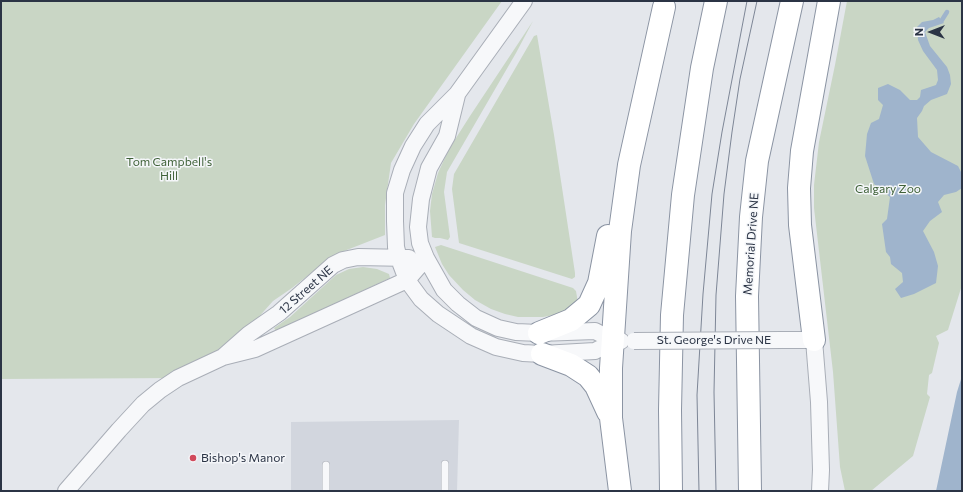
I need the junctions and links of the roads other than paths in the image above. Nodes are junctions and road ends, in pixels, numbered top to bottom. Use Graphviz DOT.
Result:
graph roads {
  1 [pos="524,1"];
  2 [pos="716,1"];
  3 [pos="792,1"];
  4 [pos="829,1"];
  5 [pos="665,4"];
  6 [pos="457,94"];
  7 [pos="426,258"];
  8 [pos="399,259"];
  9 [pos="407,280"];
  10 [pos="538,333"];
  11 [pos="814,340"];
  12 [pos="624,341"];
  13 [pos="542,354"];
  14 [pos="223,357"];
  15 [pos="611,418"];
  16 [pos="445,464"];
  17 [pos="326,465"];
  18 [pos="66,491"];
  19 [pos="326,491"];
  20 [pos="445,491"];
  21 [pos="620,491"];
  22 [pos="671,491"];
  23 [pos="750,491"];
  24 [pos="820,491"];
  1 -- 6 [label="street, St. George's Drive NE"];
  2 -- 22 [label="highway"];
  3 -- 23 [label="highway, Memorial Drive NE"];
  4 -- 11 [label="highway"];
  5 -- 10 [label="highway"];
  5 -- 12 [label="highway"];
  6 -- 7 [label="street, St. George's Drive NE"];
  6 -- 8 [label="street, St. George's Drive NE"];
  7 -- 8 [label="street, 12 Street NE"];
  7 -- 9 [label="street"];
  7 -- 10 [label="street, St. George's Drive NE"];
  8 -- 9 [label="street, St. George's Drive NE"];
  8 -- 14 [label="street, 12 Street NE"];
  9 -- 13 [label="street, St. George's Drive NE"];
  9 -- 14 [label="street, 12 Street NE"];
  10 -- 12 [label="street, St. George's Drive NE"];
  11 -- 12 [label="street, St. George's Drive NE, bridge"];
  11 -- 24 [label="street"];
  12 -- 13 [label="street, St. George's Drive NE"];
  12 -- 15 [label="highway"];
  13 -- 15 [label="highway"];
  14 -- 18 [label="street, 12 Street NE"];
  15 -- 21 [label="highway"];
  16 -- 20 [label="lane"];
  17 -- 19 [label="lane"];
}
